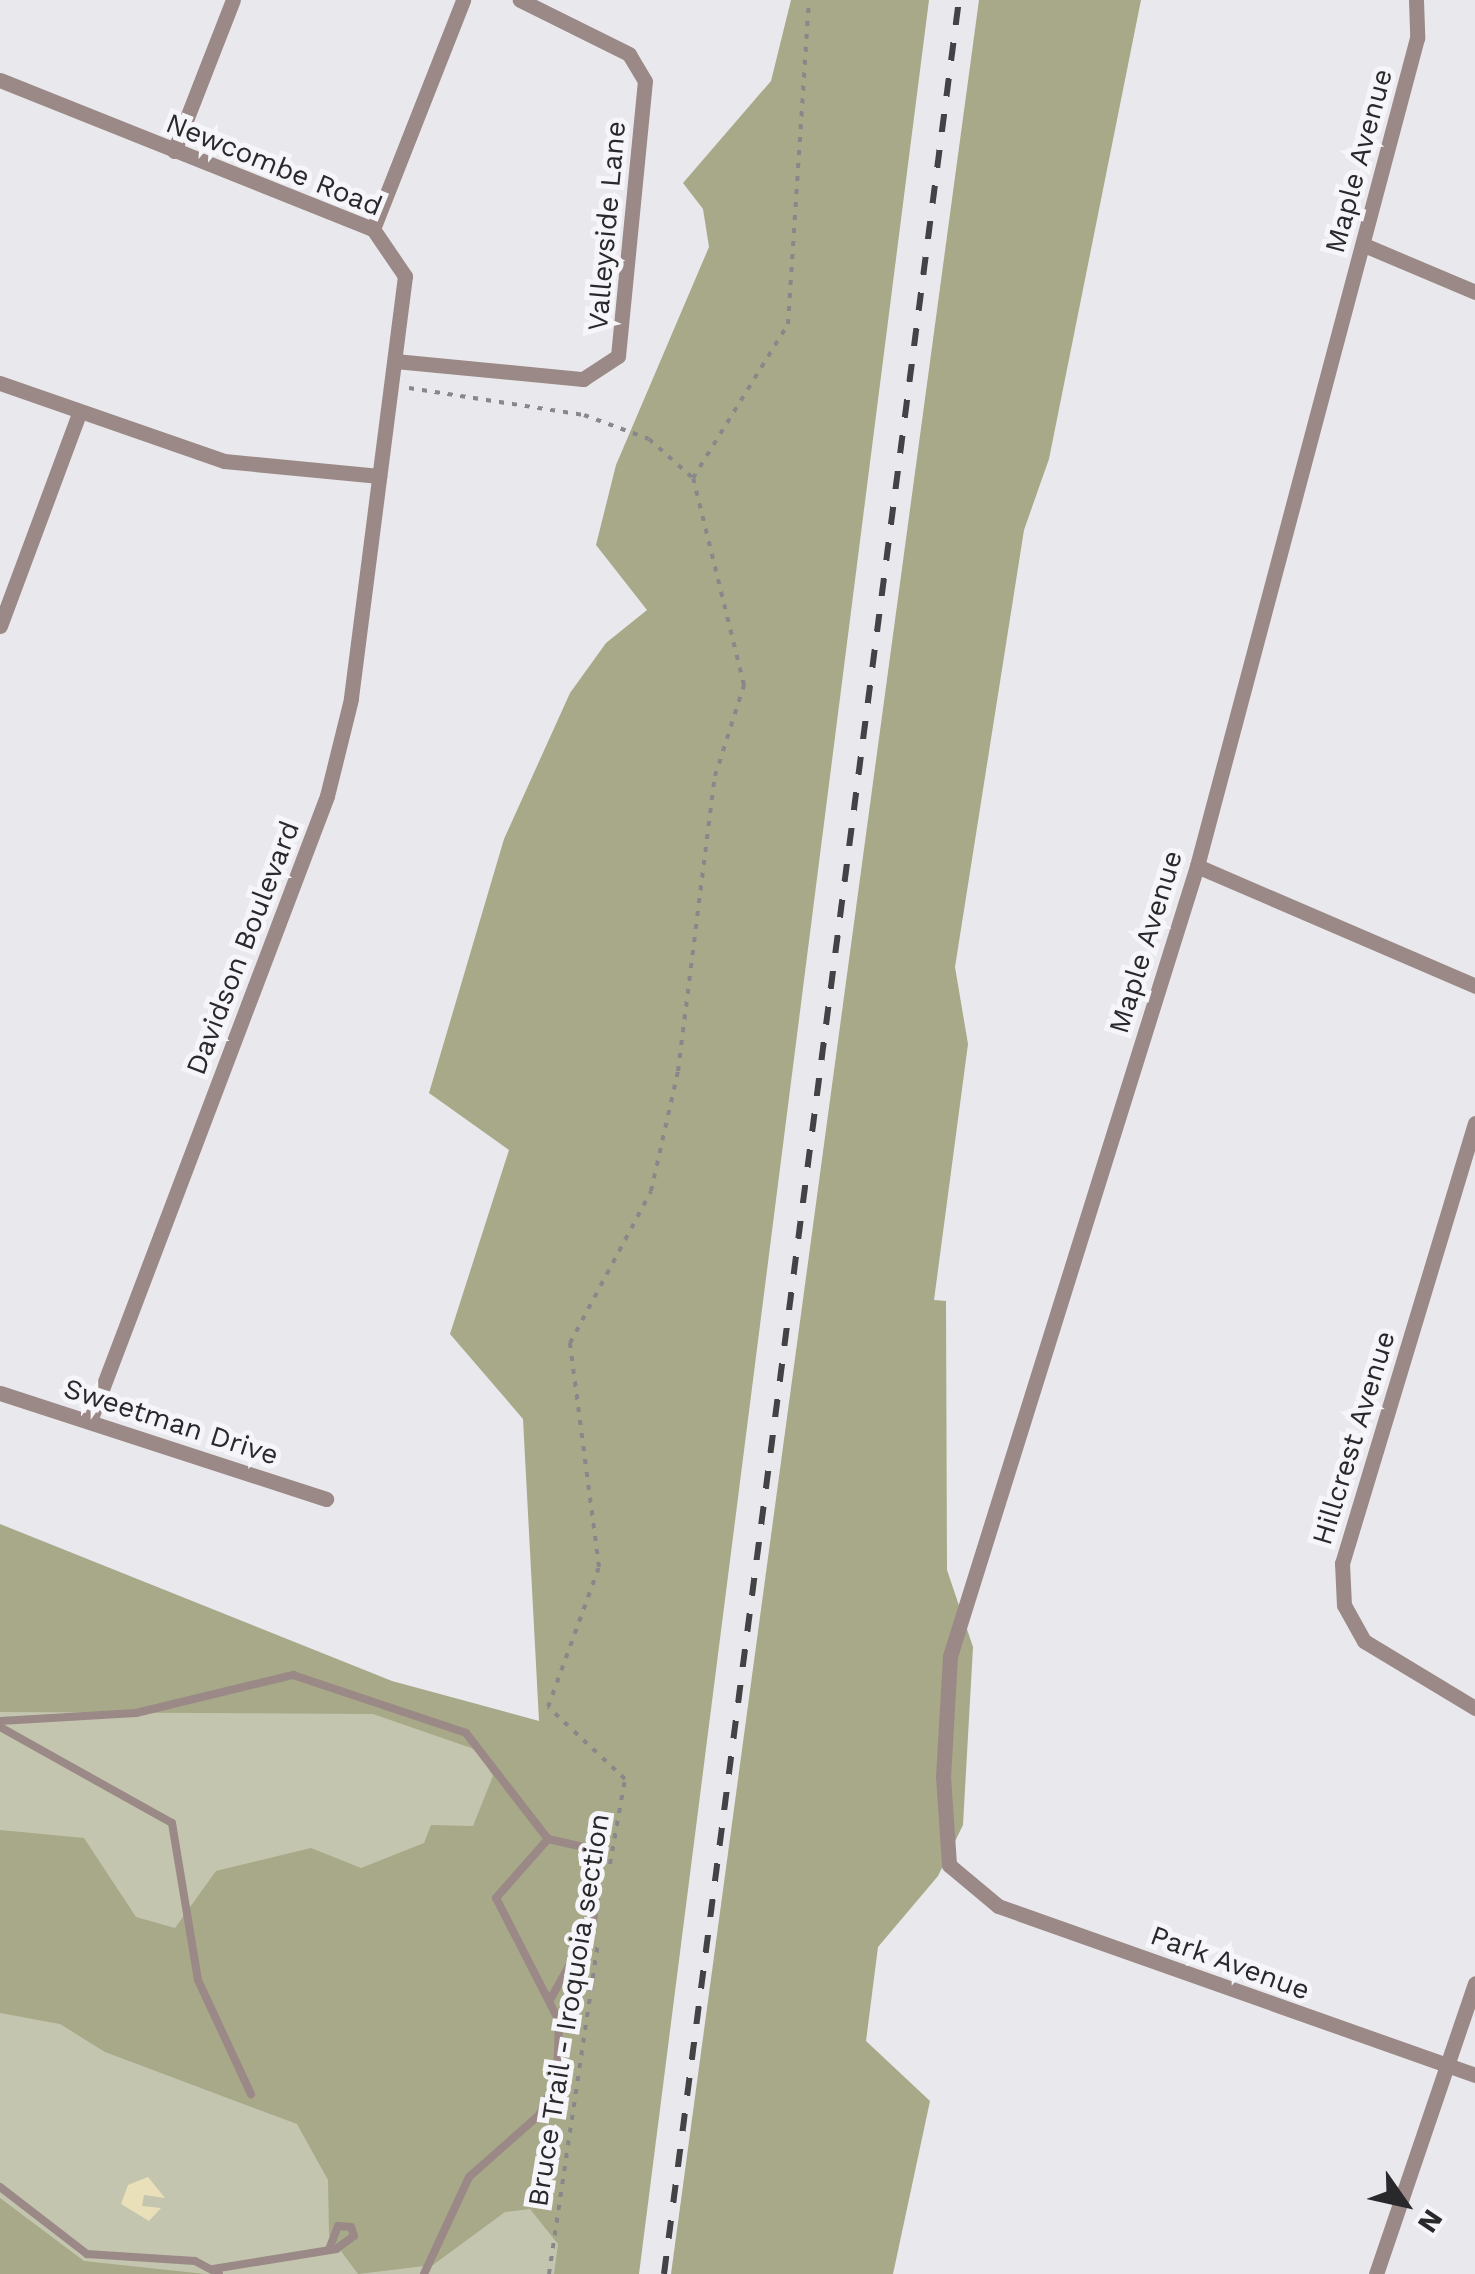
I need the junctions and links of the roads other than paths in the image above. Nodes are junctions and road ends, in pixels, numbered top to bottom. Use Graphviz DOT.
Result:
graph roads {
  1 [pos="233,0"];
  2 [pos="464,0"];
  3 [pos="520,0"];
  4 [pos="1416,0"];
  5 [pos="0,80"];
  6 [pos="174,151"];
  7 [pos="373,229"];
  8 [pos="1364,245"];
  9 [pos="1475,292"];
  10 [pos="395,361"];
  11 [pos="0,382"];
  12 [pos="390,387"];
  13 [pos="79,414"];
  14 [pos="379,476"];
  15 [pos="0,626"];
  16 [pos="1197,866"];
  17 [pos="1475,986"];
  18 [pos="1475,1122"];
  19 [pos="0,1393"];
  20 [pos="90,1421"];
  21 [pos="326,1499"];
  22 [pos="1475,1708"];
  23 [pos="0,1724"];
  24 [pos="548,1840"];
  25 [pos="971,1889"];
  26 [pos="1475,1983"];
  27 [pos="550,2000"];
  28 [pos="1446,2064"];
  29 [pos="1475,2075"];
  30 [pos="251,2094"];
  31 [pos="0,2188"];
  32 [pos="329,2250"];
  33 [pos="216,2272"];
  34 [pos="424,2274"];
  35 [pos="1376,2274"];
  1 -- 6 [label="street"];
  2 -- 7 [label="street"];
  3 -- 10 [label="street, Valleyside Lane"];
  4 -- 8 [label="street, Maple Avenue"];
  5 -- 6 [label="street, Newcombe Road"];
  6 -- 7 [label="street, Newcombe Road"];
  7 -- 10 [label="street, Newcombe Road"];
  8 -- 9 [label="street"];
  8 -- 16 [label="street, Maple Avenue"];
  10 -- 12 [label="street, Newcombe Road"];
  11 -- 13 [label="street"];
  12 -- 14 [label="street, Davidson Boulevard"];
  13 -- 14 [label="street"];
  13 -- 15 [label="street"];
  14 -- 20 [label="street, Davidson Boulevard"];
  16 -- 17 [label="street"];
  16 -- 25 [label="street, Maple Avenue"];
  18 -- 22 [label="street, Hillcrest Avenue"];
  19 -- 20 [label="street, Sweetman Drive"];
  20 -- 21 [label="street, Sweetman Drive"];
  23 -- 24 [label="lane"];
  23 -- 30 [label="lane"];
  24 -- 27 [label="lane"];
  24 -- 27 [label="lane"];
  25 -- 28 [label="street, Park Avenue"];
  26 -- 28 [label="street"];
  27 -- 34 [label="lane"];
  28 -- 29 [label="street, Park Avenue"];
  28 -- 35 [label="street"];
  31 -- 33 [label="lane"];
  32 -- 33 [label="lane"];
}
